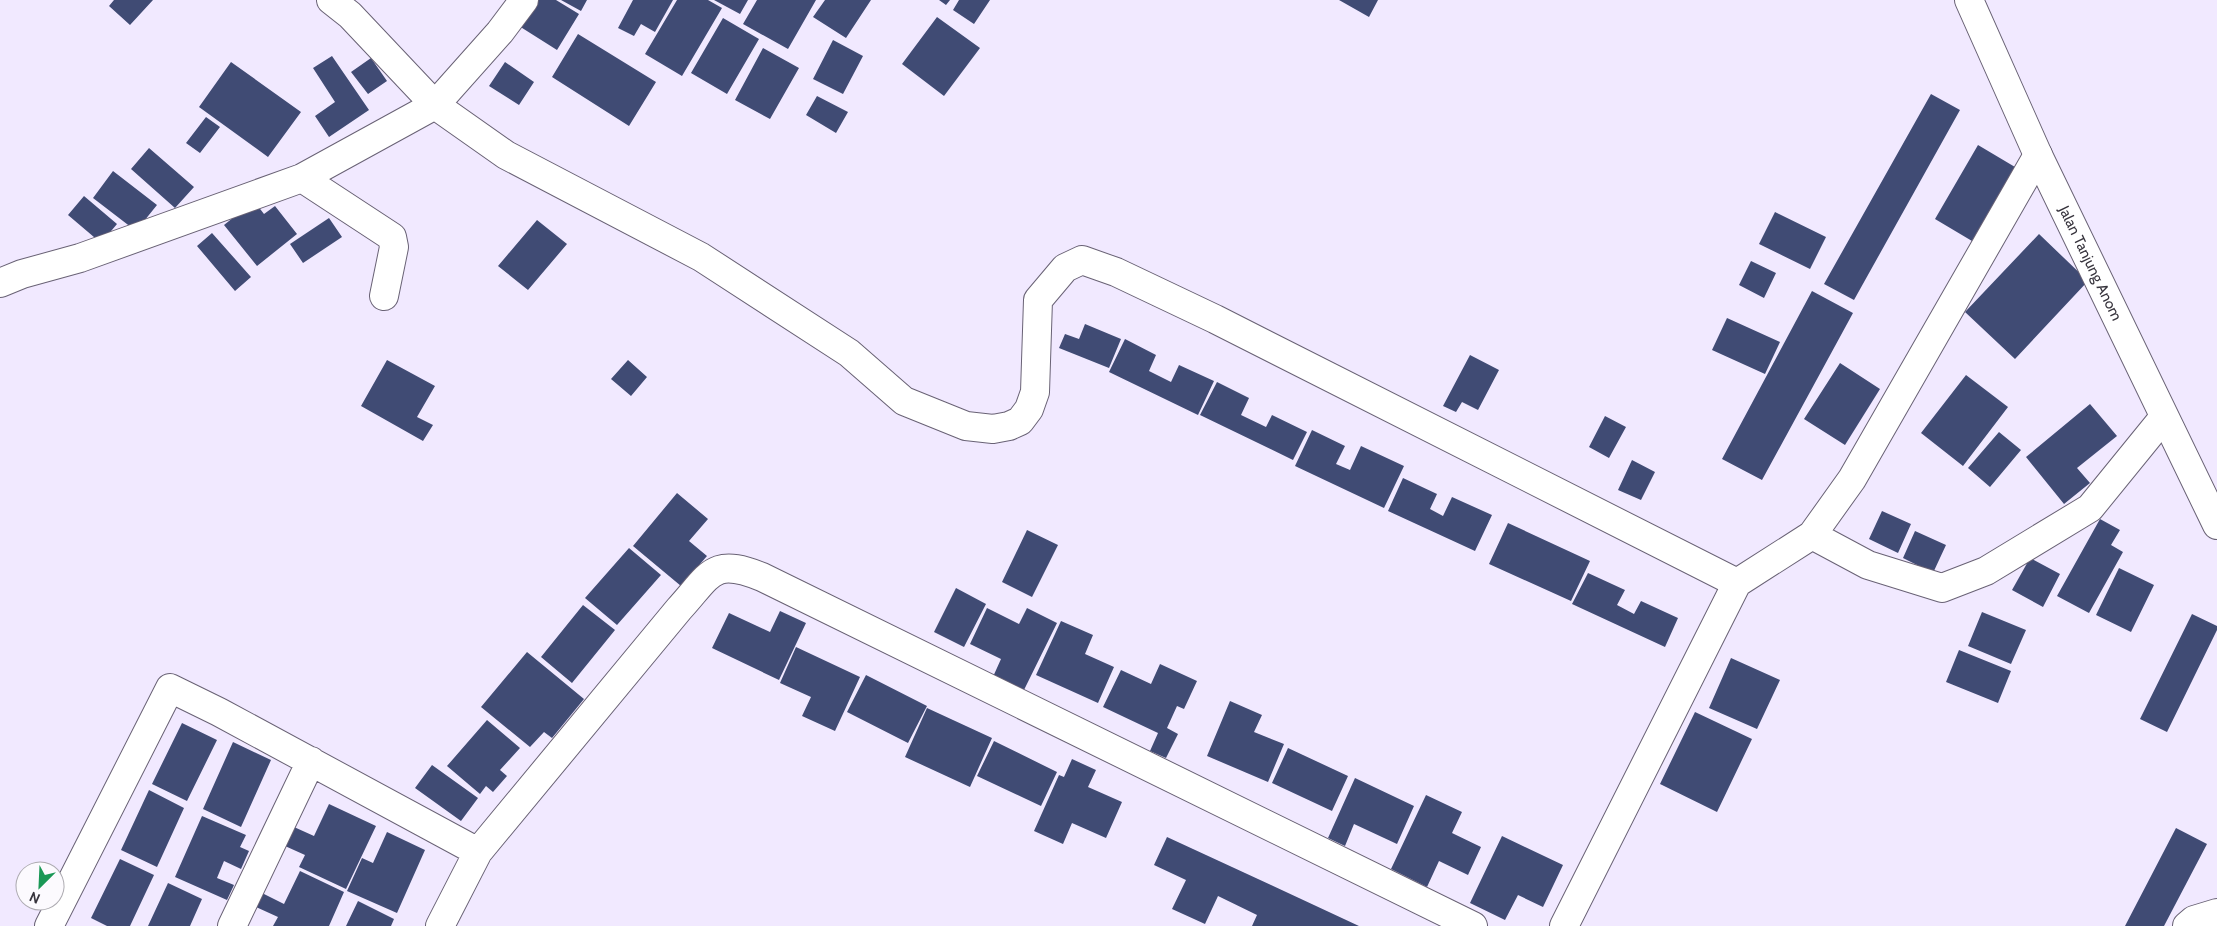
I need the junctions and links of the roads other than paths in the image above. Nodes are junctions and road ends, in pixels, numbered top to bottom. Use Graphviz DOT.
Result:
graph roads {
  1 [pos="331,0"];
  2 [pos="524,0"];
  3 [pos="1969,0"];
  4 [pos="435,106"];
  5 [pos="2038,155"];
  6 [pos="302,178"];
  7 [pos="0,283"];
  8 [pos="384,296"];
  9 [pos="2164,417"];
  10 [pos="2217,525"];
  11 [pos="1812,535"];
  12 [pos="1736,583"];
  13 [pos="311,762"];
  14 [pos="478,852"];
  15 [pos="2217,913"];
  16 [pos="49,926"];
  17 [pos="232,926"];
  18 [pos="440,926"];
  19 [pos="1473,926"];
  20 [pos="1564,926"];
  21 [pos="2188,926"];
  1 -- 4 [label="street"];
  2 -- 4 [label="street"];
  3 -- 5 [label="street, Jalan Tanjung Anom"];
  4 -- 6 [label="street"];
  4 -- 12 [label="street"];
  5 -- 9 [label="street, Jalan Tanjung Anom"];
  5 -- 11 [label="street"];
  6 -- 7 [label="street"];
  6 -- 8 [label="street"];
  9 -- 10 [label="street, Jalan Tanjung Anom"];
  9 -- 11 [label="street"];
  11 -- 12 [label="street"];
  12 -- 20 [label="street"];
  13 -- 14 [label="street"];
  13 -- 16 [label="street"];
  13 -- 17 [label="street"];
  14 -- 18 [label="street"];
  14 -- 19 [label="street"];
  15 -- 21 [label="street"];
}
